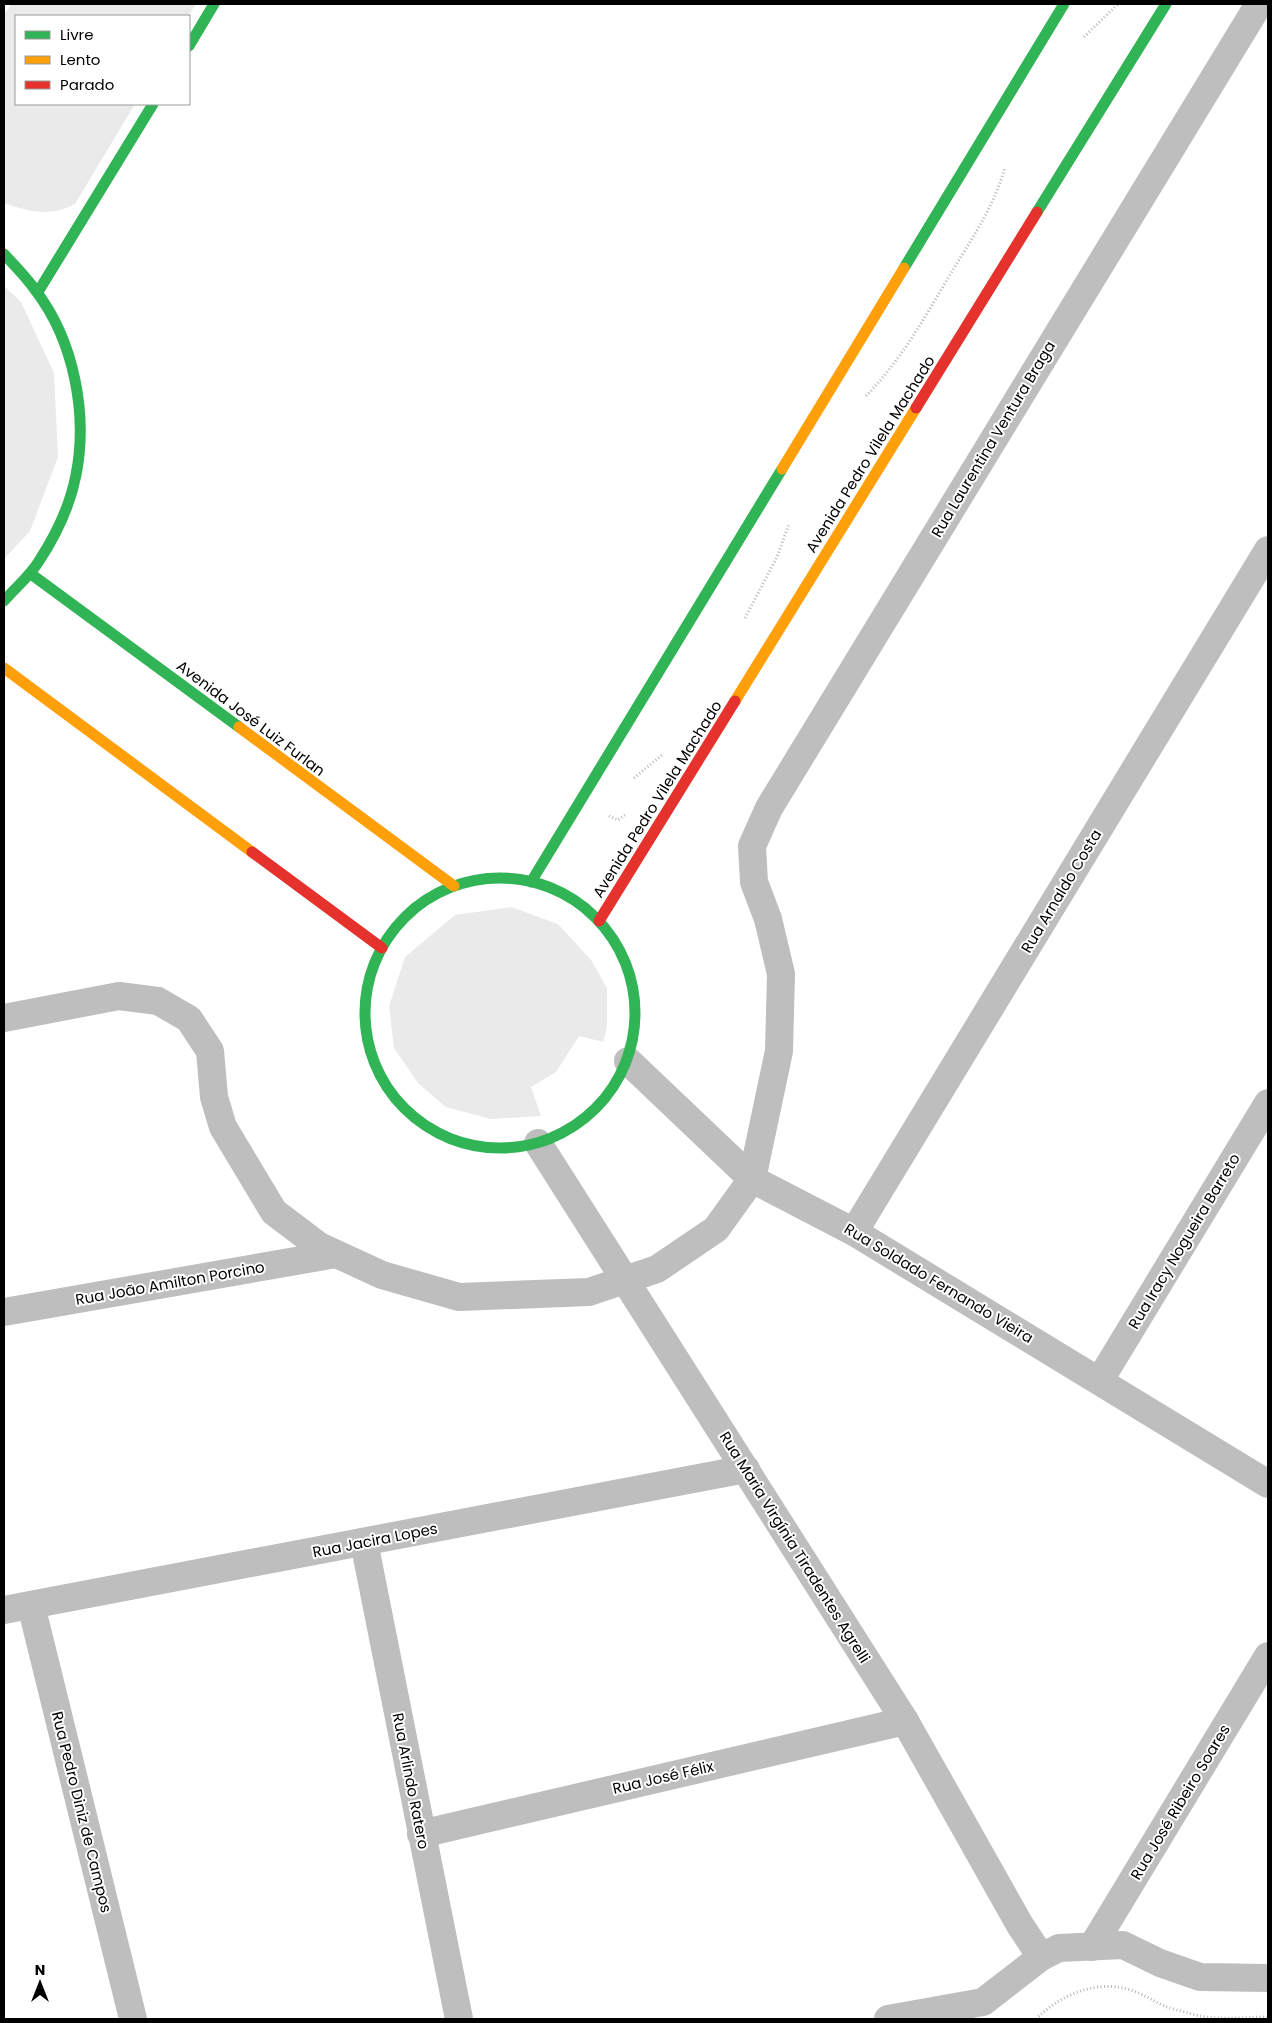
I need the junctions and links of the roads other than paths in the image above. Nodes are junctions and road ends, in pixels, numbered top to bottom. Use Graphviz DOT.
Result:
graph roads {
  1 [pos="214,4"];
  2 [pos="1064,4"];
  3 [pos="1166,4"];
  4 [pos="1258,4"];
  5 [pos="190,44"];
  6 [pos="152,105"];
  7 [pos="4,254"];
  8 [pos="38,292"];
  9 [pos="1268,550"];
  10 [pos="30,574"];
  11 [pos="4,601"];
  12 [pos="4,668"];
  13 [pos="531,882"];
  14 [pos="454,886"];
  15 [pos="599,921"];
  16 [pos="382,948"];
  17 [pos="4,1018"];
  18 [pos="628,1061"];
  19 [pos="1268,1103"];
  20 [pos="538,1143"];
  21 [pos="752,1179"];
  22 [pos="854,1232"];
  23 [pos="336,1254"];
  24 [pos="626,1280"];
  25 [pos="4,1312"];
  26 [pos="1100,1380"];
  27 [pos="746,1469"];
  28 [pos="1268,1484"];
  29 [pos="364,1542"];
  30 [pos="30,1605"];
  31 [pos="4,1610"];
  32 [pos="1268,1656"];
  33 [pos="905,1721"];
  34 [pos="421,1834"];
  35 [pos="1092,1947"];
  36 [pos="1041,1957"];
  37 [pos="1268,1978"];
  38 [pos="133,2019"];
  39 [pos="458,2019"];
  40 [pos="888,2019"];
  1 -- 5 [label="street"];
  2 -- 13 [label="street"];
  3 -- 15 [label="street, Avenida Pedro Vilela Machado"];
  4 -- 21 [label="street, Rua Laurentina Ventura Braga"];
  6 -- 8 [label="street"];
  7 -- 8 [label="street"];
  8 -- 10 [label="street"];
  9 -- 22 [label="street, Rua Arnaldo Costa"];
  10 -- 11 [label="street"];
  10 -- 14 [label="street, Avenida José Luiz Furlan"];
  12 -- 16 [label="street"];
  13 -- 14 [label="street"];
  13 -- 15 [label="street"];
  14 -- 16 [label="street"];
  15 -- 18 [label="street"];
  16 -- 20 [label="street"];
  17 -- 23 [label="street"];
  18 -- 20 [label="street"];
  18 -- 21 [label="street, Rua Soldado Fernando Vieira"];
  19 -- 26 [label="street, Rua Iracy Nogueira Barreto"];
  20 -- 24 [label="street, Rua Maria Virgínia Tiradentes Agrelli"];
  21 -- 22 [label="street, Rua Soldado Fernando Vieira"];
  21 -- 24 [label="street"];
  22 -- 26 [label="street, Rua Soldado Fernando Vieira"];
  23 -- 24 [label="street"];
  23 -- 25 [label="street, Rua João Amilton Porcino"];
  24 -- 27 [label="street, Rua Maria Virgínia Tiradentes Agrelli"];
  26 -- 28 [label="street, Rua Soldado Fernando Vieira"];
  27 -- 29 [label="street, Rua Jacira Lopes"];
  27 -- 33 [label="street, Rua Maria Virgínia Tiradentes Agrelli"];
  29 -- 30 [label="street, Rua Jacira Lopes"];
  29 -- 34 [label="street, Rua Arlindo Ratero"];
  30 -- 31 [label="street, Rua Jacira Lopes"];
  30 -- 38 [label="street, Rua Pedro Diniz de Campos"];
  32 -- 35 [label="street, Rua José Ribeiro Soares"];
  33 -- 34 [label="street, Rua José Félix"];
  33 -- 36 [label="street, Rua Maria Virgínia Tiradentes Agrelli"];
  34 -- 39 [label="street, Rua Arlindo Ratero"];
  35 -- 36 [label="street"];
  35 -- 37 [label="street"];
  36 -- 40 [label="street"];
}
